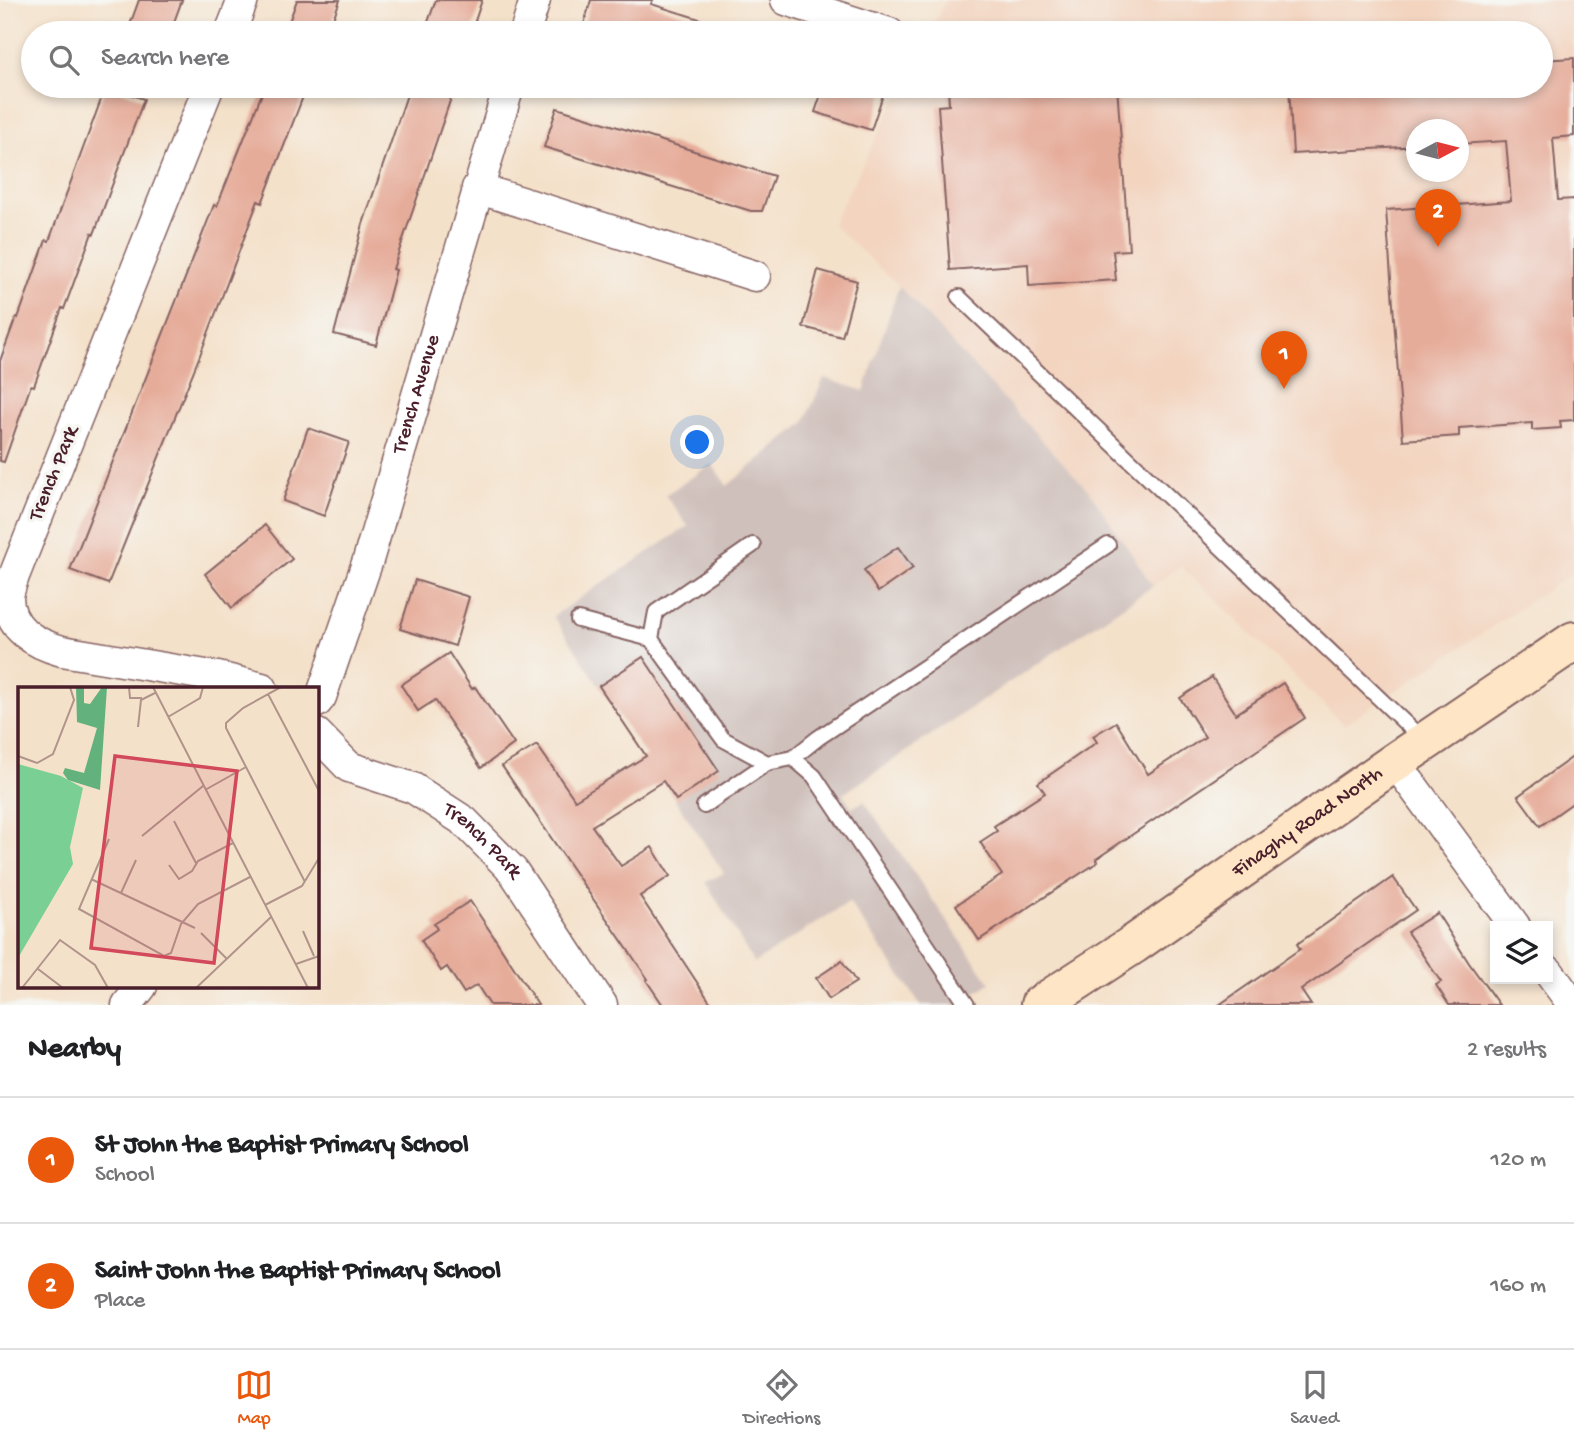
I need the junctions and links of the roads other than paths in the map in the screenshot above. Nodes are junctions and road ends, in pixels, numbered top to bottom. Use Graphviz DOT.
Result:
graph roads {
  1 [pos="243,0"];
  2 [pos="535,0"];
  3 [pos="786,0"];
  4 [pos="235,21"];
  5 [pos="529,21"];
  6 [pos="852,21"];
  7 [pos="204,98"];
  8 [pos="505,98"];
  9 [pos="477,188"];
  10 [pos="755,276"];
  11 [pos="959,297"];
  12 [pos="753,545"];
  13 [pos="1108,545"];
  14 [pos="578,620"];
  15 [pos="651,639"];
  16 [pos="1574,642"];
  17 [pos="258,687"];
  18 [pos="318,701"];
  19 [pos="318,735"];
  20 [pos="1410,752"];
  21 [pos="793,758"];
  22 [pos="767,763"];
  23 [pos="704,806"];
  24 [pos="1512,921"];
  25 [pos="1553,978"];
  26 [pos="140,988"];
  27 [pos="127,1005"];
  28 [pos="602,1005"];
  29 [pos="967,1005"];
  30 [pos="1040,1005"];
  31 [pos="1573,1005"];
  1 -- 4 [label="street"];
  2 -- 5 [label="street"];
  3 -- 6 [label="street"];
  7 -- 17 [label="street, Trench Park"];
  8 -- 9 [label="street, Trench Avenue"];
  9 -- 10 [label="street"];
  9 -- 18 [label="street, Trench Avenue"];
  11 -- 20 [label="lane"];
  12 -- 15 [label="lane"];
  13 -- 21 [label="lane"];
  14 -- 15 [label="lane"];
  15 -- 22 [label="lane"];
  16 -- 20 [label="street, Finaghy Road North"];
  19 -- 28 [label="street, Trench Park"];
  20 -- 24 [label="street"];
  20 -- 30 [label="street, Finaghy Road North"];
  21 -- 22 [label="lane"];
  21 -- 29 [label="lane"];
  22 -- 23 [label="lane"];
  25 -- 31 [label="street"];
  26 -- 27 [label="street"];
}
